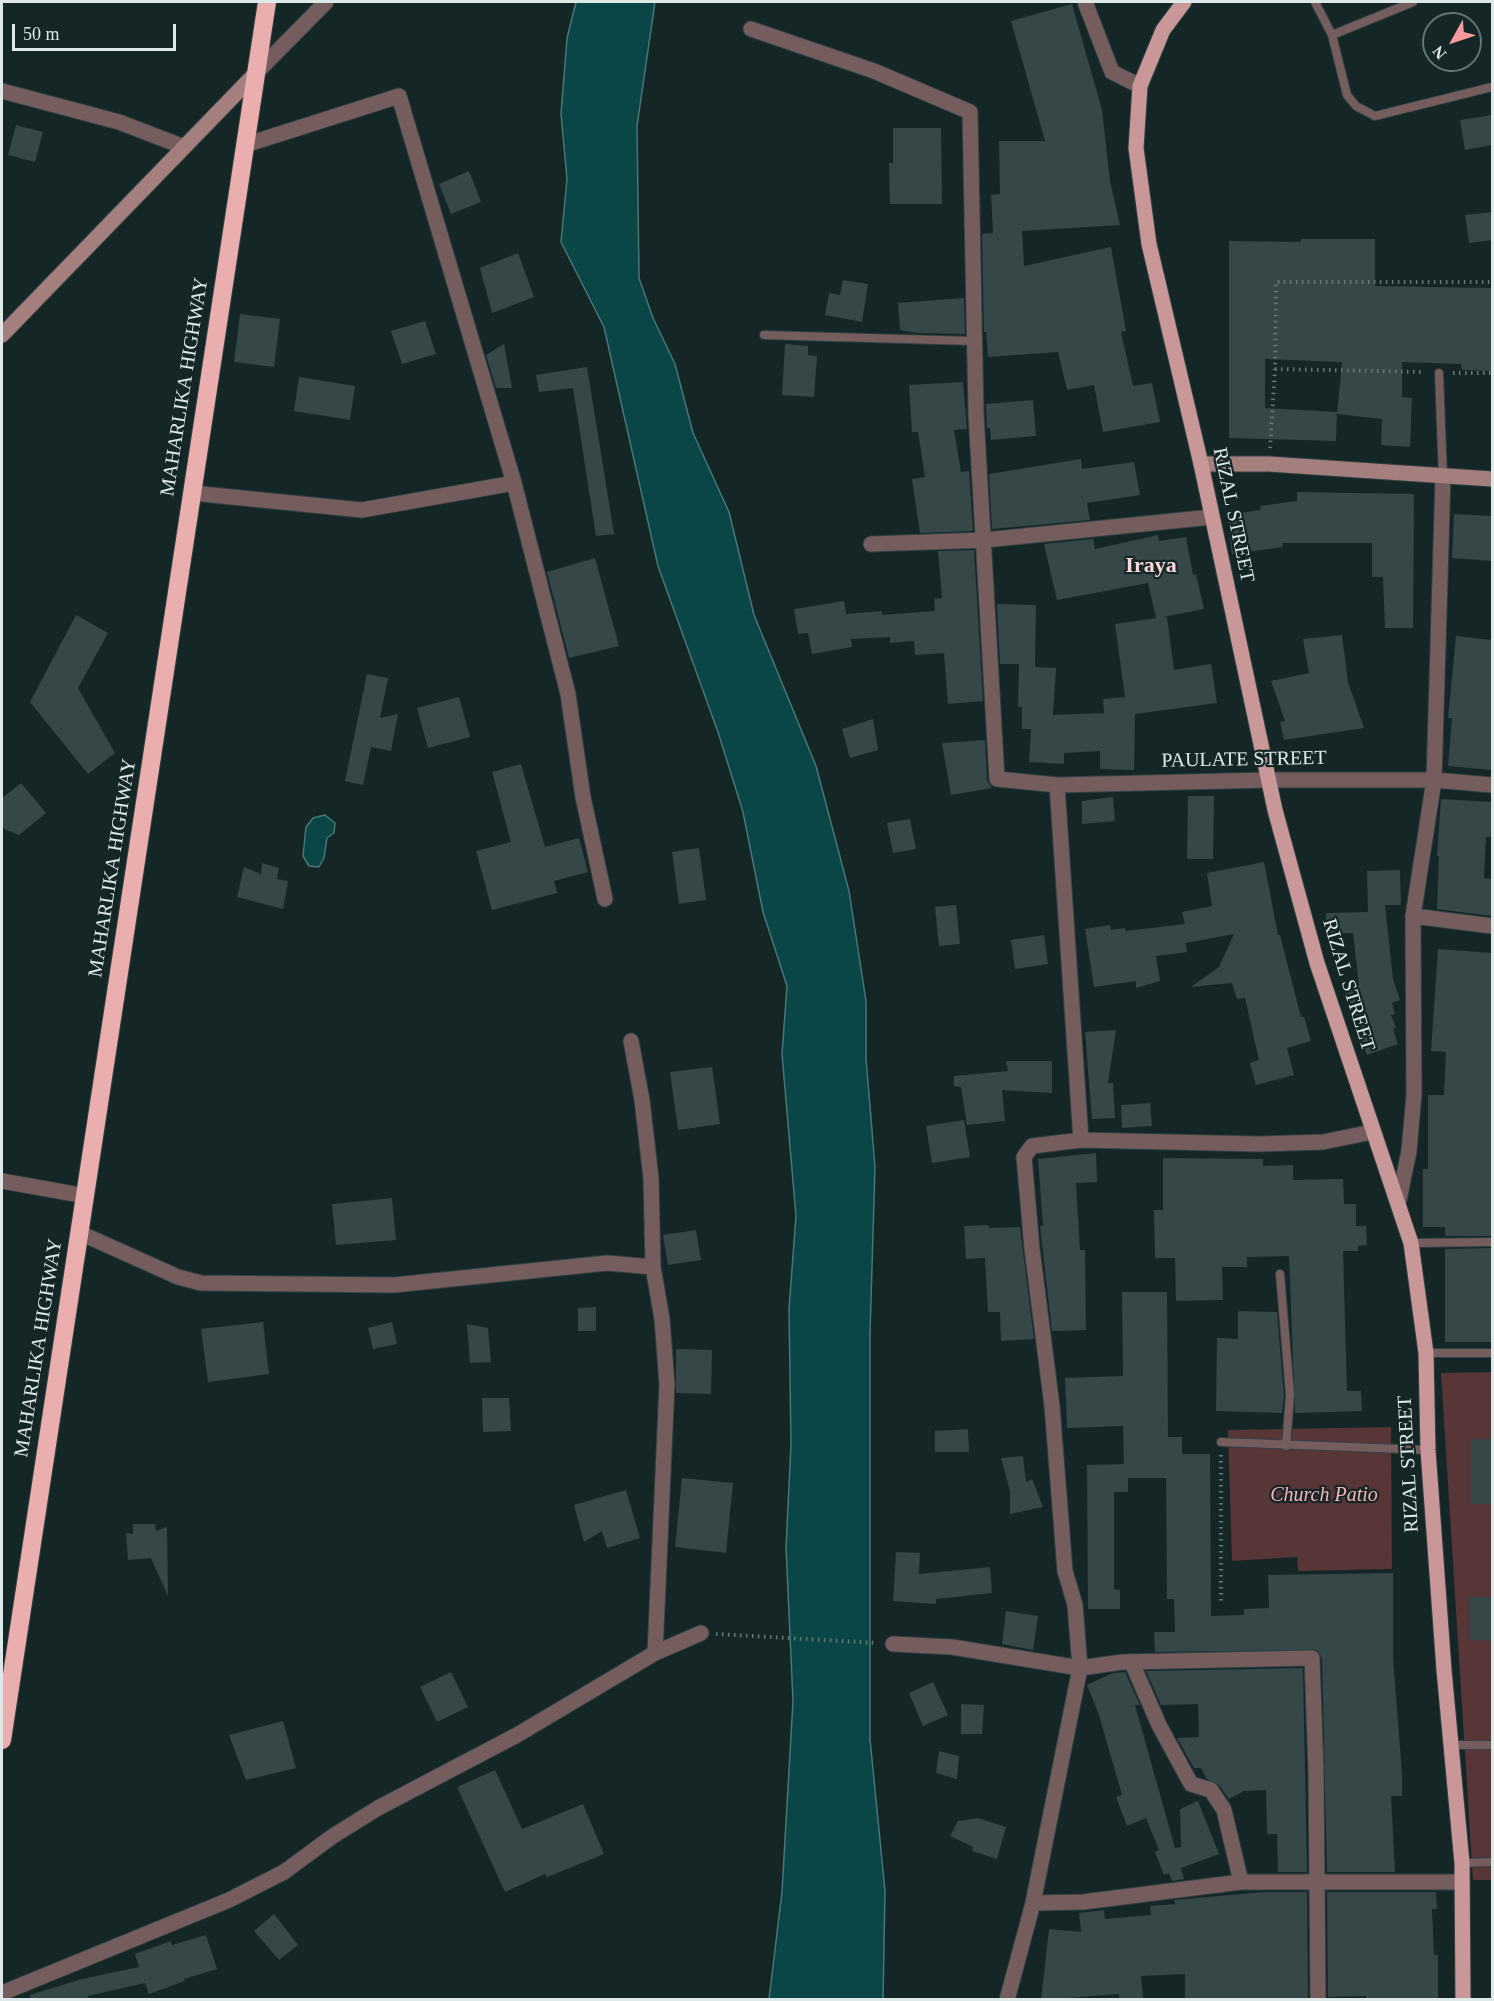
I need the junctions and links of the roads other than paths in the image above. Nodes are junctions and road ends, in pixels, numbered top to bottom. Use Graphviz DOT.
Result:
graph roads {
  1 [pos="267,2"];
  2 [pos="326,2"];
  3 [pos="1085,2"];
  4 [pos="1184,2"];
  5 [pos="1315,2"];
  6 [pos="1413,2"];
  7 [pos="751,29"];
  8 [pos="1332,34"];
  9 [pos="256,73"];
  10 [pos="1140,86"];
  11 [pos="1492,87"];
  12 [pos="2,91"];
  13 [pos="245,145"];
  14 [pos="184,147"];
  15 [pos="2,335"];
  16 [pos="764,335"];
  17 [pos="973,341"];
  18 [pos="1439,373"];
  19 [pos="1201,465"];
  20 [pos="1443,477"];
  21 [pos="1492,479"];
  22 [pos="514,483"];
  23 [pos="192,493"];
  24 [pos="1212,517"];
  25 [pos="985,540"];
  26 [pos="871,544"];
  27 [pos="1268,780"];
  28 [pos="1434,780"];
  29 [pos="1492,784"];
  30 [pos="1057,785"];
  31 [pos="605,899"];
  32 [pos="1413,916"];
  33 [pos="1492,926"];
  34 [pos="631,1041"];
  35 [pos="1372,1131"];
  36 [pos="1081,1140"];
  37 [pos="2,1181"];
  38 [pos="86,1196"];
  39 [pos="1399,1200"];
  40 [pos="80,1233"];
  41 [pos="1411,1242"];
  42 [pos="1492,1242"];
  43 [pos="653,1267"];
  44 [pos="1280,1274"];
  45 [pos="1426,1353"];
  46 [pos="1492,1353"];
  47 [pos="1221,1442"];
  48 [pos="1286,1446"];
  49 [pos="1428,1450"];
  50 [pos="701,1633"];
  51 [pos="893,1644"];
  52 [pos="655,1653"];
  53 [pos="1132,1663"];
  54 [pos="1080,1668"];
  55 [pos="2,1740"];
  56 [pos="1453,1745"];
  57 [pos="1492,1745"];
  58 [pos="1492,1862"];
  59 [pos="1462,1863"];
  60 [pos="1317,1881"];
  61 [pos="1241,1882"];
  62 [pos="1462,1882"];
  63 [pos="1033,1903"];
  64 [pos="2,1993"];
  65 [pos="1007,2000"];
  66 [pos="1317,2000"];
  67 [pos="1463,2000"];
  1 -- 9 [label="highway, MAHARLIKA HIGHWAY"];
  2 -- 9 [label="street"];
  3 -- 10 [label="street"];
  4 -- 10 [label="main road, RIZAL STREET"];
  5 -- 8 [label="lane"];
  6 -- 8 [label="lane"];
  7 -- 17 [label="street"];
  8 -- 11 [label="lane"];
  9 -- 13 [label="highway, MAHARLIKA HIGHWAY"];
  9 -- 14 [label="street"];
  10 -- 19 [label="main road, RIZAL STREET"];
  12 -- 14 [label="street"];
  13 -- 22 [label="street"];
  13 -- 23 [label="highway, MAHARLIKA HIGHWAY"];
  14 -- 15 [label="street"];
  16 -- 17 [label="lane"];
  17 -- 25 [label="street"];
  18 -- 20 [label="lane"];
  19 -- 20 [label="street"];
  19 -- 24 [label="main road, RIZAL STREET"];
  20 -- 21 [label="street"];
  20 -- 28 [label="street"];
  22 -- 23 [label="street"];
  22 -- 31 [label="street"];
  23 -- 38 [label="highway, MAHARLIKA HIGHWAY"];
  24 -- 25 [label="street"];
  24 -- 27 [label="main road, RIZAL STREET"];
  25 -- 26 [label="street"];
  25 -- 30 [label="street, PAULATE STREET"];
  27 -- 28 [label="street, PAULATE STREET"];
  27 -- 30 [label="street, PAULATE STREET"];
  27 -- 35 [label="main road, RIZAL STREET"];
  28 -- 29 [label="street, PAULATE STREET"];
  28 -- 32 [label="street"];
  30 -- 36 [label="street"];
  32 -- 33 [label="street"];
  32 -- 39 [label="street"];
  34 -- 43 [label="street"];
  35 -- 36 [label="street"];
  35 -- 39 [label="main road, RIZAL STREET"];
  36 -- 54 [label="street"];
  37 -- 38 [label="street"];
  38 -- 40 [label="highway, MAHARLIKA HIGHWAY"];
  39 -- 41 [label="main road, RIZAL STREET"];
  40 -- 43 [label="street"];
  40 -- 55 [label="highway, MAHARLIKA HIGHWAY"];
  41 -- 42 [label="lane"];
  41 -- 45 [label="main road, RIZAL STREET"];
  43 -- 52 [label="street"];
  44 -- 48 [label="lane"];
  45 -- 46 [label="lane"];
  45 -- 49 [label="main road, RIZAL STREET"];
  47 -- 48 [label="lane"];
  48 -- 49 [label="lane"];
  49 -- 56 [label="main road, RIZAL STREET"];
  50 -- 52 [label="street"];
  51 -- 54 [label="street"];
  52 -- 64 [label="street"];
  53 -- 54 [label="street"];
  53 -- 60 [label="street"];
  53 -- 61 [label="street"];
  54 -- 63 [label="street"];
  56 -- 57 [label="lane"];
  56 -- 59 [label="main road, RIZAL STREET"];
  58 -- 59 [label="lane"];
  59 -- 62 [label="main road, RIZAL STREET"];
  60 -- 61 [label="street"];
  60 -- 62 [label="street"];
  60 -- 66 [label="street"];
  61 -- 63 [label="street"];
  62 -- 67 [label="main road, RIZAL STREET"];
  63 -- 65 [label="street"];
}
